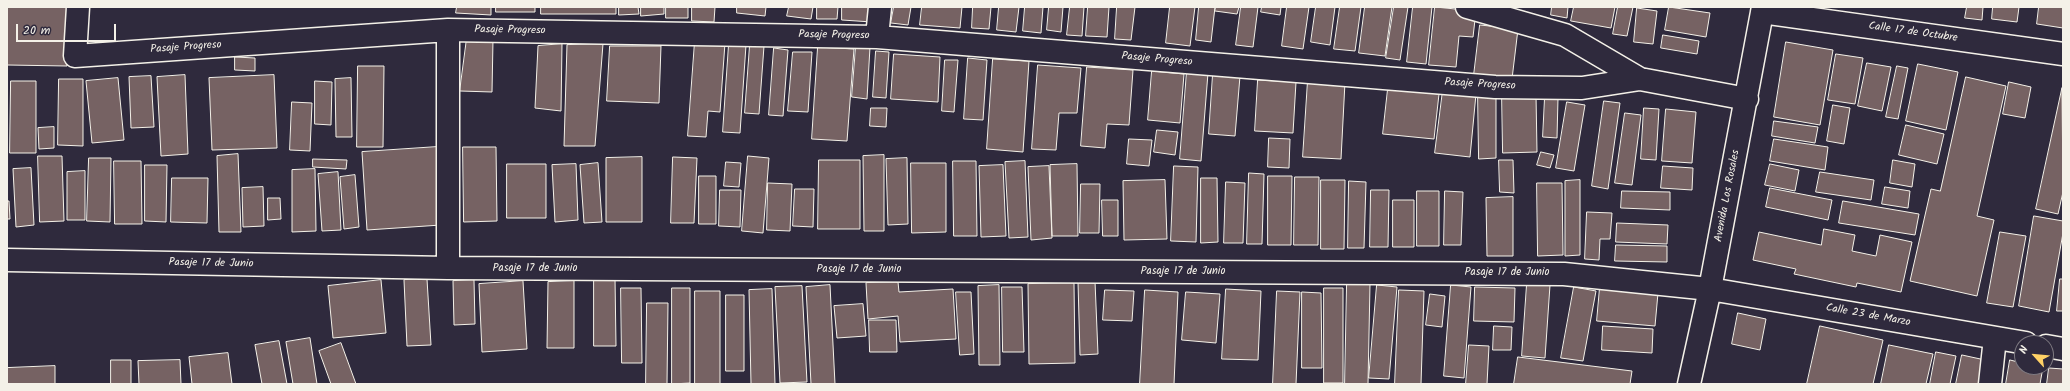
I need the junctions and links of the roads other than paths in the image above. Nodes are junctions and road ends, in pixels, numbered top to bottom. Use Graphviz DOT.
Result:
graph roads {
  1 [pos="78,7"];
  2 [pos="880,7"];
  3 [pos="1467,7"];
  4 [pos="1763,10"];
  5 [pos="448,30"];
  6 [pos="877,37"];
  7 [pos="2063,54"];
  8 [pos="1640,79"];
  9 [pos="1747,99"];
  10 [pos="7,260"];
  11 [pos="448,268"];
  12 [pos="1710,289"];
  13 [pos="1995,338"];
  14 [pos="2014,341"];
  15 [pos="1690,384"];
  16 [pos="1990,384"];
  1 -- 5 [label="street, Pasaje Progreso"];
  2 -- 6 [label="street"];
  3 -- 8 [label="street"];
  4 -- 7 [label="street, Calle 17 de Octubre"];
  4 -- 9 [label="street, Avenida Los Rosales"];
  5 -- 6 [label="street, Pasaje Progreso"];
  5 -- 11 [label="street"];
  6 -- 8 [label="street, Pasaje Progreso"];
  8 -- 9 [label="street"];
  9 -- 12 [label="street, Avenida Los Rosales"];
  10 -- 11 [label="street, Pasaje 17 de Junio"];
  11 -- 12 [label="street, Pasaje 17 de Junio"];
  12 -- 13 [label="street, Calle 23 de Marzo"];
  12 -- 15 [label="street, Avenida Los Rosales"];
  13 -- 14 [label="street, Calle 23 de Marzo"];
  13 -- 16 [label="street"];
}
